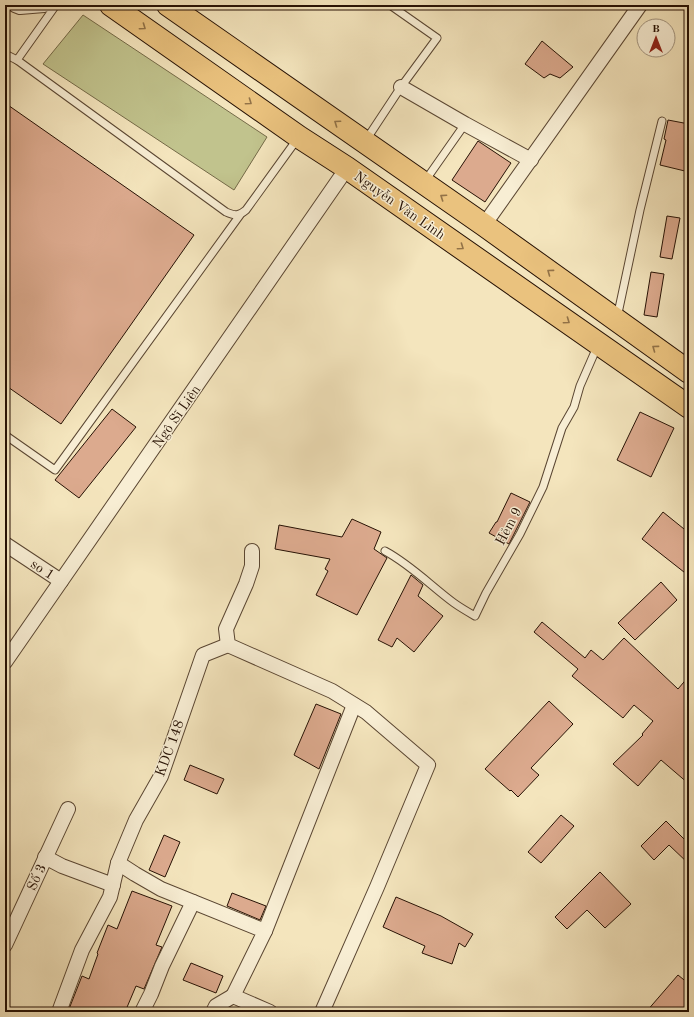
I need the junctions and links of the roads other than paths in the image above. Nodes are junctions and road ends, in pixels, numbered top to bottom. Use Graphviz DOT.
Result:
graph roads {
  1 [pos="15,5"];
  2 [pos="44,5"];
  3 [pos="56,5"];
  4 [pos="111,5"];
  5 [pos="168,5"];
  6 [pos="390,5"];
  7 [pos="640,5"];
  8 [pos="5,54"];
  9 [pos="17,60"];
  10 [pos="401,87"];
  11 [pos="662,120"];
  12 [pos="465,124"];
  13 [pos="299,137"];
  14 [pos="365,142"];
  15 [pos="531,160"];
  16 [pos="347,168"];
  17 [pos="423,184"];
  18 [pos="240,215"];
  19 [pos="484,225"];
  20 [pos="617,320"];
  21 [pos="599,343"];
  22 [pos="688,372"];
  23 [pos="689,407"];
  24 [pos="5,435"];
  25 [pos="5,544"];
  26 [pos="252,551"];
  27 [pos="385,551"];
  28 [pos="61,581"];
  29 [pos="228,645"];
  30 [pos="5,662"];
  31 [pos="354,704"];
  32 [pos="68,809"];
  33 [pos="46,857"];
  34 [pos="118,863"];
  35 [pos="113,885"];
  36 [pos="193,902"];
  37 [pos="265,931"];
  38 [pos="5,945"];
  39 [pos="233,996"];
  40 [pos="59,1012"];
  41 [pos="142,1012"];
  42 [pos="213,1012"];
  43 [pos="270,1012"];
  44 [pos="322,1012"];
  1 -- 2 [label="street"];
  3 -- 9 [label="lane"];
  4 -- 13 [label="highway, Nguyễn Văn Linh, one-way"];
  14 -- 5 [label="highway, one-way"];
  6 -- 10 [label="lane"];
  7 -- 15 [label="street"];
  8 -- 9 [label="lane"];
  9 -- 18 [label="lane"];
  10 -- 12 [label="street"];
  10 -- 14 [label="lane"];
  11 -- 20 [label="lane"];
  12 -- 15 [label="street"];
  12 -- 17 [label="lane"];
  13 -- 16 [label="highway, Nguyễn Văn Linh"];
  13 -- 18 [label="lane"];
  14 -- 16 [label="highway"];
  14 -- 17 [label="highway"];
  15 -- 19 [label="street"];
  16 -- 21 [label="highway, Nguyễn Văn Linh, one-way"];
  16 -- 28 [label="street, Ngô Sĩ Liên"];
  19 -- 17 [label="highway, one-way"];
  18 -- 24 [label="lane"];
  20 -- 19 [label="highway, one-way"];
  22 -- 20 [label="highway, one-way"];
  21 -- 23 [label="highway, Nguyễn Văn Linh"];
  21 -- 27 [label="lane, Hẻm 9"];
  25 -- 28 [label="street, so 1"];
  26 -- 29 [label="street"];
  28 -- 30 [label="street, Ngô Sĩ Liên"];
  29 -- 31 [label="street"];
  29 -- 34 [label="street, KDC 148"];
  31 -- 37 [label="street"];
  31 -- 44 [label="street"];
  32 -- 33 [label="street, Số 3"];
  33 -- 35 [label="street"];
  33 -- 38 [label="street, Số 3"];
  34 -- 35 [label="street, KDC 148"];
  34 -- 36 [label="street"];
  35 -- 40 [label="street, KDC 148"];
  36 -- 37 [label="street"];
  36 -- 41 [label="street"];
  37 -- 39 [label="street"];
  39 -- 42 [label="street"];
  39 -- 43 [label="street"];
}
